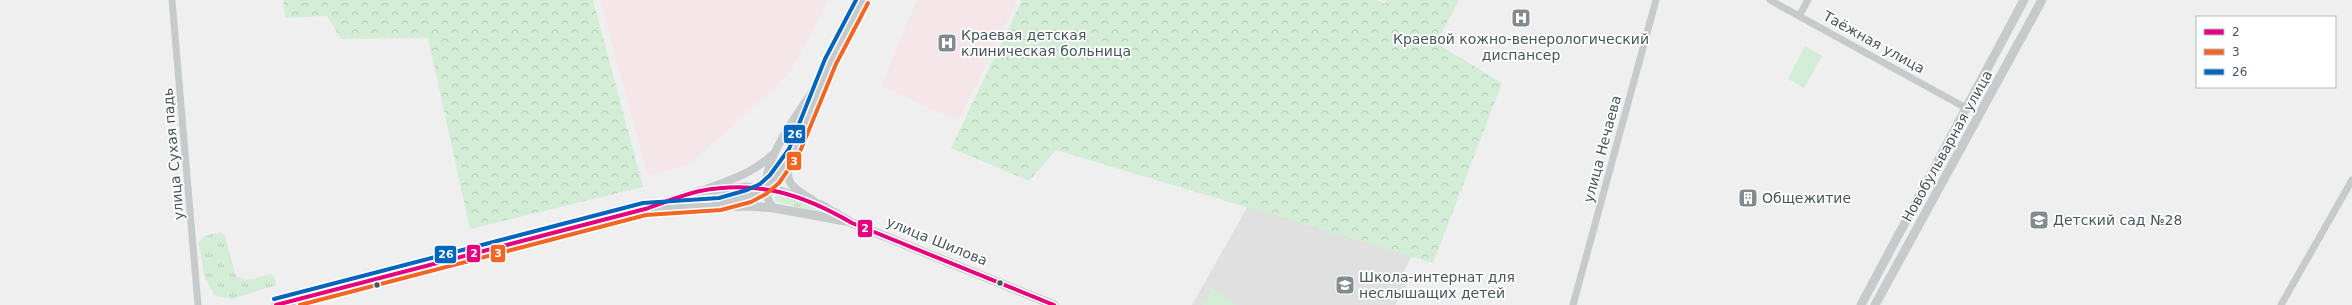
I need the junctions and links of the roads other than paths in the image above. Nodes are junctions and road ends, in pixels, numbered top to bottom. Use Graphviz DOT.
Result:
graph roads {
  1 [pos="172,0"];
  2 [pos="863,0"];
  3 [pos="1656,0"];
  4 [pos="1770,0"];
  5 [pos="1808,0"];
  6 [pos="2024,0"];
  7 [pos="2042,0"];
  8 [pos="1799,16"];
  9 [pos="827,70"];
  10 [pos="1966,108"];
  11 [pos="778,149"];
  12 [pos="788,160"];
  13 [pos="2352,180"];
  14 [pos="764,188"];
  15 [pos="700,191"];
  16 [pos="821,205"];
  17 [pos="702,207"];
  18 [pos="774,208"];
  19 [pos="645,209"];
  20 [pos="852,223"];
  21 [pos="198,305"];
  22 [pos="276,305"];
  23 [pos="1054,305"];
  24 [pos="1573,305"];
  25 [pos="1861,305"];
  26 [pos="1875,305"];
  27 [pos="2281,305"];
  1 -- 21 [label="street, улица Сухая падь"];
  2 -- 9 [label="street"];
  3 -- 24 [label="street, улица Нечаева"];
  4 -- 8 [label="street, Таёжная улица"];
  5 -- 8 [label="street"];
  6 -- 10 [label="main road, Новобульварная улица"];
  7 -- 26 [label="main road, Новобульварная улица"];
  8 -- 10 [label="street, Таёжная улица"];
  9 -- 11 [label="street"];
  9 -- 12 [label="street"];
  10 -- 25 [label="main road, Новобульварная улица"];
  11 -- 14 [label="street"];
  11 -- 15 [label="street"];
  12 -- 14 [label="street"];
  12 -- 16 [label="street"];
  13 -- 27 [label="street"];
  14 -- 15 [label="main road, улица Шилова"];
  14 -- 16 [label="main road, улица Шилова"];
  14 -- 17 [label="street"];
  14 -- 18 [label="street"];
  15 -- 19 [label="main road, улица Шилова"];
  16 -- 20 [label="main road, улица Шилова"];
  17 -- 18 [label="main road"];
  17 -- 19 [label="main road"];
  18 -- 20 [label="main road"];
  19 -- 22 [label="main road, улица Шилова"];
  20 -- 23 [label="main road, улица Шилова"];
}
